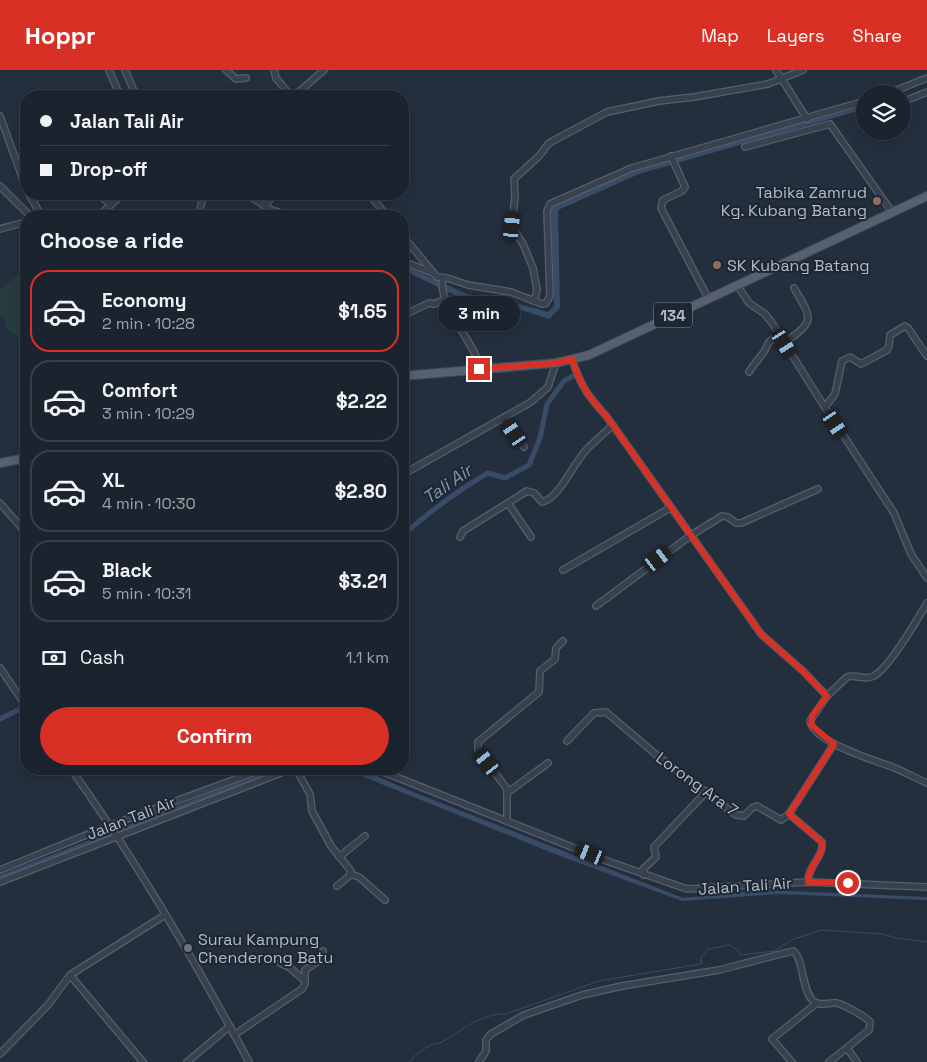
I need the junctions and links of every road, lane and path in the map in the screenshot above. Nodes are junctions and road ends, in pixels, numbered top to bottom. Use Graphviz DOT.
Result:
graph roads {
  1 [pos="109,70"];
  2 [pos="125,70"];
  3 [pos="226,70"];
  4 [pos="274,70"];
  5 [pos="324,70"];
  6 [pos="776,70"];
  7 [pos="803,70"];
  8 [pos="246,78"];
  9 [pos="927,78"];
  10 [pos="784,82"];
  11 [pos="910,85"];
  12 [pos="117,90"];
  13 [pos="133,90"];
  14 [pos="287,90"];
  15 [pos="300,90"];
  16 [pos="927,92"];
  17 [pos="911,99"];
  18 [pos="856,104"];
  19 [pos="0,116"];
  20 [pos="807,119"];
  21 [pos="745,147"];
  22 [pos="672,157"];
  23 [pos="20,171"];
  24 [pos="0,186"];
  25 [pos="927,196"];
  26 [pos="105,200"];
  27 [pos="116,200"];
  28 [pos="256,200"];
  29 [pos="270,200"];
  30 [pos="374,200"];
  31 [pos="111,205"];
  32 [pos="265,206"];
  33 [pos="24,210"];
  34 [pos="105,210"];
  35 [pos="276,210"];
  36 [pos="382,210"];
  37 [pos="892,212"];
  38 [pos="20,224"];
  39 [pos="0,229"];
  40 [pos="409,244"];
  41 [pos="409,264"];
  42 [pos="434,274"];
  43 [pos="442,279"];
  44 [pos="737,285"];
  45 [pos="794,288"];
  46 [pos="708,298"];
  47 [pos="446,299"];
  48 [pos="534,301"];
  49 [pos="409,313"];
  50 [pos="780,335"];
  51 [pos="784,343"];
  52 [pos="927,356"];
  53 [pos="572,359"];
  54 [pos="556,363"];
  55 [pos="479,369"];
  56 [pos="750,372"];
  57 [pos="409,375"];
  58 [pos="824,407"];
  59 [pos="504,418"];
  60 [pos="613,425"];
  61 [pos="524,448"];
  62 [pos="20,459"];
  63 [pos="0,463"];
  64 [pos="409,471"];
  65 [pos="818,489"];
  66 [pos="0,503"];
  67 [pos="508,503"];
  68 [pos="670,508"];
  69 [pos="20,526"];
  70 [pos="690,536"];
  71 [pos="531,537"];
  72 [pos="460,538"];
  73 [pos="562,570"];
  74 [pos="927,578"];
  75 [pos="927,603"];
  76 [pos="596,606"];
  77 [pos="562,641"];
  78 [pos="0,668"];
  79 [pos="20,696"];
  80 [pos="827,696"];
  81 [pos="567,741"];
  82 [pos="834,744"];
  83 [pos="548,763"];
  84 [pos="75,775"];
  85 [pos="247,775"];
  86 [pos="276,775"];
  87 [pos="299,775"];
  88 [pos="391,775"];
  89 [pos="927,783"];
  90 [pos="707,791"];
  91 [pos="507,793"];
  92 [pos="789,814"];
  93 [pos="507,820"];
  94 [pos="111,826"];
  95 [pos="118,836"];
  96 [pos="366,836"];
  97 [pos="339,857"];
  98 [pos="0,870"];
  99 [pos="350,874"];
  100 [pos="644,875"];
  101 [pos="0,882"];
  102 [pos="808,882"];
  103 [pos="336,886"];
  104 [pos="927,887"];
  105 [pos="385,900"];
  106 [pos="165,915"];
  107 [pos="323,951"];
  108 [pos="280,963"];
  109 [pos="70,975"];
  110 [pos="304,980"];
  111 [pos="817,1003"];
  112 [pos="230,1026"];
  113 [pos="234,1035"];
  114 [pos="847,1048"];
  115 [pos="0,1054"];
  116 [pos="143,1062"];
  117 [pos="187,1062"];
  118 [pos="249,1062"];
  119 [pos="478,1062"];
  120 [pos="792,1062"];
  121 [pos="829,1062"];
  122 [pos="857,1062"];
  1 -- 12 [label="street"];
  2 -- 13 [label="street"];
  3 -- 8 [label="street"];
  4 -- 14 [label="street"];
  5 -- 15 [label="street"];
  6 -- 10 [label="street"];
  7 -- 10 [label="street"];
  9 -- 11 [label="street"];
  10 -- 20 [label="street"];
  10 -- 48 [label="street"];
  16 -- 17 [label="street"];
  18 -- 20 [label="street"];
  19 -- 23 [label="street"];
  20 -- 22 [label="street"];
  21 -- 37 [label="street"];
  22 -- 46 [label="street"];
  22 -- 48 [label="street"];
  24 -- 33 [label="street"];
  25 -- 37 [label="main road, 134"];
  26 -- 31 [label="street"];
  27 -- 31 [label="street"];
  28 -- 32 [label="street"];
  29 -- 32 [label="street"];
  30 -- 36 [label="street"];
  31 -- 34 [label="street"];
  32 -- 35 [label="street"];
  37 -- 44 [label="main road, 134"];
  38 -- 39 [label="street"];
  40 -- 42 [label="street"];
  41 -- 42 [label="street"];
  42 -- 43 [label="street"];
  43 -- 47 [label="street"];
  43 -- 48 [label="street"];
  44 -- 46 [label="main road, 134"];
  44 -- 50 [label="street"];
  45 -- 51 [label="street"];
  46 -- 53 [label="main road, 134"];
  47 -- 49 [label="street"];
  47 -- 55 [label="street"];
  50 -- 51 [label="street"];
  50 -- 56 [label="street"];
  51 -- 58 [label="street"];
  52 -- 58 [label="street"];
  53 -- 54 [label="main road, 134"];
  53 -- 60 [label="street"];
  54 -- 55 [label="main road, 134"];
  54 -- 59 [label="street"];
  55 -- 57 [label="main road, 134"];
  58 -- 74 [label="street"];
  59 -- 61 [label="street"];
  59 -- 64 [label="street"];
  60 -- 67 [label="street"];
  60 -- 68 [label="street"];
  62 -- 63 [label="main road"];
  65 -- 70 [label="street"];
  66 -- 69 [label="street"];
  67 -- 71 [label="street"];
  67 -- 72 [label="street"];
  68 -- 70 [label="street"];
  68 -- 73 [label="street"];
  70 -- 76 [label="street"];
  70 -- 80 [label="street"];
  75 -- 80 [label="street"];
  77 -- 91 [label="street"];
  78 -- 79 [label="street"];
  80 -- 82 [label="street"];
  81 -- 90 [label="street, Lorong Ara 7"];
  82 -- 89 [label="street"];
  82 -- 92 [label="street"];
  83 -- 91 [label="street"];
  84 -- 94 [label="street"];
  85 -- 94 [label="street, Jalan Tali Air"];
  86 -- 95 [label="street, Jalan Tali Air"];
  87 -- 97 [label="street, Jalan Tali Air"];
  88 -- 93 [label="street, Jalan Tali Air"];
  90 -- 92 [label="street, Lorong Ara 7"];
  90 -- 100 [label="street"];
  91 -- 93 [label="street"];
  92 -- 102 [label="street"];
  93 -- 100 [label="street, Jalan Tali Air"];
  94 -- 95 [label="street"];
  94 -- 98 [label="street, Jalan Tali Air"];
  95 -- 101 [label="street, Jalan Tali Air"];
  95 -- 106 [label="street"];
  96 -- 97 [label="street"];
  97 -- 99 [label="street"];
  99 -- 103 [label="street"];
  99 -- 105 [label="street"];
  100 -- 102 [label="street, Jalan Tali Air"];
  102 -- 104 [label="street, Jalan Tali Air"];
  106 -- 109 [label="street"];
  106 -- 112 [label="street"];
  107 -- 110 [label="street"];
  108 -- 110 [label="street"];
  109 -- 115 [label="street"];
  109 -- 116 [label="street"];
  110 -- 113 [label="street"];
  111 -- 114 [label="street"];
  111 -- 119 [label="street"];
  111 -- 120 [label="street"];
  112 -- 113 [label="street"];
  112 -- 117 [label="street"];
  113 -- 118 [label="street"];
  114 -- 121 [label="street"];
  114 -- 122 [label="street"];
}
